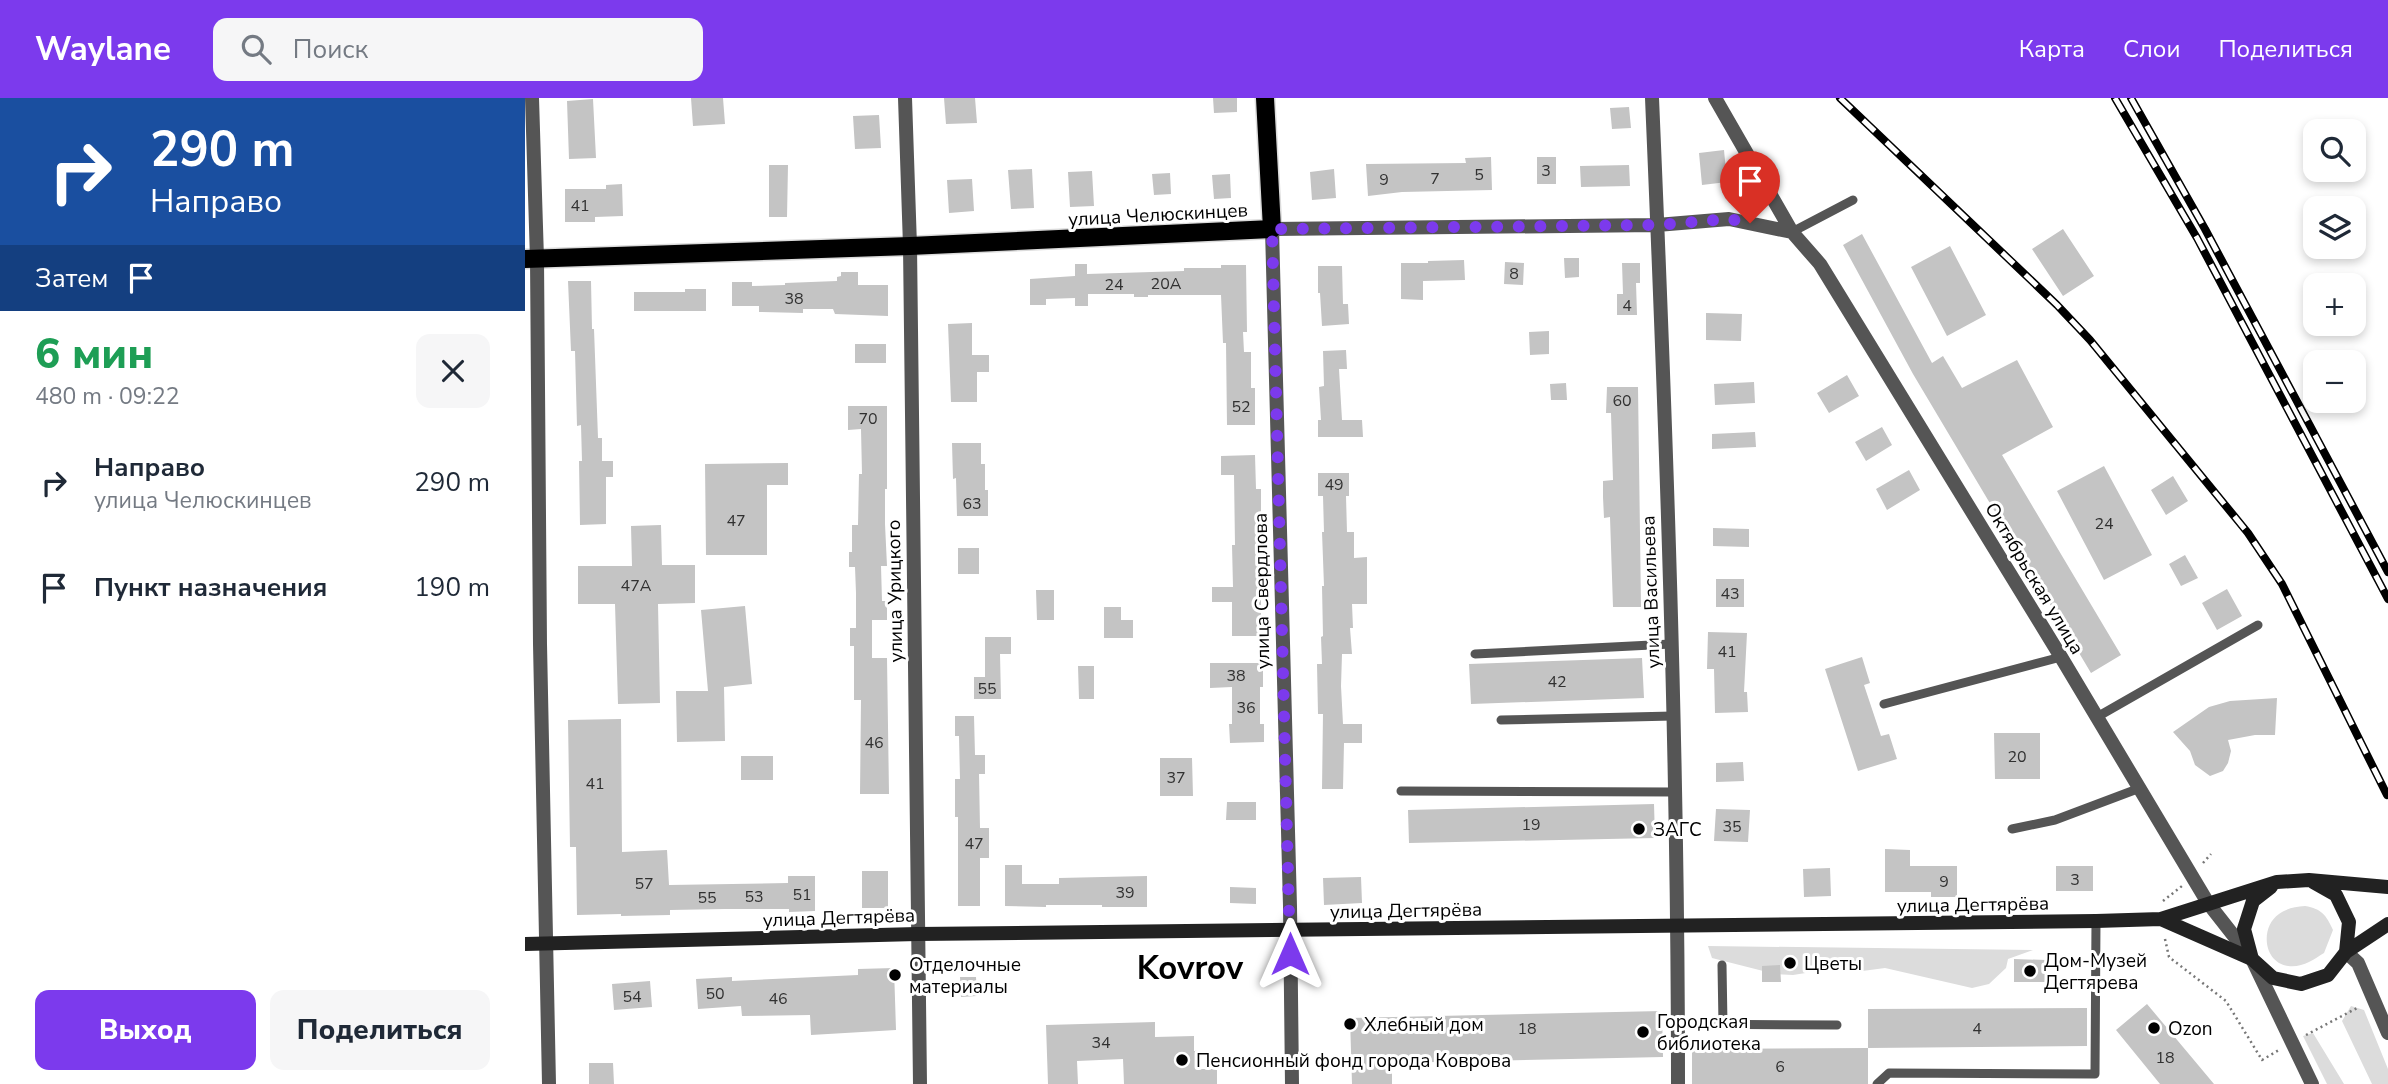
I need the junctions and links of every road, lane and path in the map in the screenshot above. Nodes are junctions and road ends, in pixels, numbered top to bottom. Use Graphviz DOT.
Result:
graph roads {
  1 [pos="532,98"];
  2 [pos="905,98"];
  3 [pos="1265,98"];
  4 [pos="1652,98"];
  5 [pos="1715,98"];
  6 [pos="1853,200"];
  7 [pos="1657,225"];
  8 [pos="1272,229"];
  9 [pos="1792,232"];
  10 [pos="910,246"];
  11 [pos="531,259"];
  12 [pos="2258,625"];
  13 [pos="1671,644"];
  14 [pos="1475,654"];
  15 [pos="2061,657"];
  16 [pos="1884,704"];
  17 [pos="1673,716"];
  18 [pos="2097,717"];
  19 [pos="1501,720"];
  20 [pos="2140,788"];
  21 [pos="1401,791"];
  22 [pos="1675,792"];
  23 [pos="2012,829"];
  24 [pos="2210,854"];
  25 [pos="2192,877"];
  26 [pos="2309,880"];
  27 [pos="2277,882"];
  28 [pos="2388,887"];
  29 [pos="2208,903"];
  30 [pos="2161,919"];
  31 [pos="2096,921"];
  32 [pos="2388,924"];
  33 [pos="1678,926"];
  34 [pos="1290,931"];
  35 [pos="917,934"];
  36 [pos="525,944"];
  37 [pos="547,944"];
  38 [pos="2346,952"];
  39 [pos="2252,959"];
  40 [pos="1722,965"];
  41 [pos="2374,999"];
  42 [pos="1678,1024"];
  43 [pos="1723,1024"];
  44 [pos="1837,1025"];
  45 [pos="2388,1032"];
  46 [pos="2292,1042"];
  47 [pos="549,1084"];
  48 [pos="920,1084"];
  49 [pos="1291,1084"];
  50 [pos="1678,1084"];
  51 [pos="1877,1084"];
  52 [pos="2312,1084"];
  1 -- 11 [label="street"];
  2 -- 10 [label="street, улица Урицкого"];
  3 -- 8 [label="main road, улица Свердлова"];
  4 -- 7 [label="street, улица Васильева"];
  5 -- 9 [label="street, Октябрьская улица"];
  6 -- 9 [label="lane"];
  7 -- 8 [label="street, улица Челюскинцев"];
  7 -- 9 [label="street, улица Челюскинцев"];
  7 -- 13 [label="street, улица Васильева"];
  8 -- 10 [label="main road, улица Челюскинцев"];
  8 -- 34 [label="street, улица Свердлова"];
  9 -- 15 [label="street, Октябрьская улица"];
  10 -- 11 [label="main road, улица Челюскинцев"];
  10 -- 35 [label="street, улица Урицкого"];
  11 -- 37 [label="street"];
  12 -- 18 [label="lane"];
  13 -- 14 [label="lane"];
  13 -- 17 [label="street, улица Васильева"];
  15 -- 16 [label="lane"];
  15 -- 18 [label="street, Октябрьская улица"];
  17 -- 19 [label="lane"];
  17 -- 22 [label="street, улица Васильева"];
  18 -- 20 [label="street, Октябрьская улица"];
  20 -- 23 [label="lane"];
  20 -- 25 [label="street, Октябрьская улица"];
  21 -- 22 [label="lane"];
  22 -- 33 [label="street, улица Васильева"];
  24 -- 25 [label="path"];
  25 -- 29 [label="street, Октябрьская улица"];
  25 -- 30 [label="path"];
  26 -- 27 [label="main road"];
  26 -- 28 [label="main road"];
  26 -- 38 [label="main road"];
  27 -- 29 [label="main road, улица Дегтярёва"];
  27 -- 39 [label="main road"];
  29 -- 30 [label="main road, улица Дегтярёва"];
  29 -- 39 [label="street, Октябрьская улица"];
  30 -- 31 [label="main road, улица Дегтярёва"];
  30 -- 39 [label="main road, улица Дегтярёва"];
  30 -- 46 [label="path"];
  31 -- 33 [label="main road, улица Дегтярёва"];
  31 -- 51 [label="lane"];
  32 -- 38 [label="main road"];
  33 -- 34 [label="main road, улица Дегтярёва"];
  33 -- 42 [label="street, улица Васильева"];
  34 -- 35 [label="main road, улица Дегтярёва"];
  34 -- 49 [label="street, улица Свердлова"];
  35 -- 37 [label="main road, улица Дегтярёва"];
  35 -- 48 [label="street, улица Урицкого"];
  36 -- 37 [label="main road, улица Дегтярёва"];
  37 -- 47 [label="street"];
  38 -- 39 [label="main road"];
  38 -- 41 [label="street"];
  39 -- 46 [label="street, Октябрьская улица"];
  40 -- 43 [label="lane"];
  41 -- 45 [label="street"];
  41 -- 46 [label="path"];
  42 -- 43 [label="lane"];
  42 -- 50 [label="street, улица Васильева"];
  43 -- 44 [label="lane"];
  46 -- 52 [label="street, Октябрьская улица"];
}
